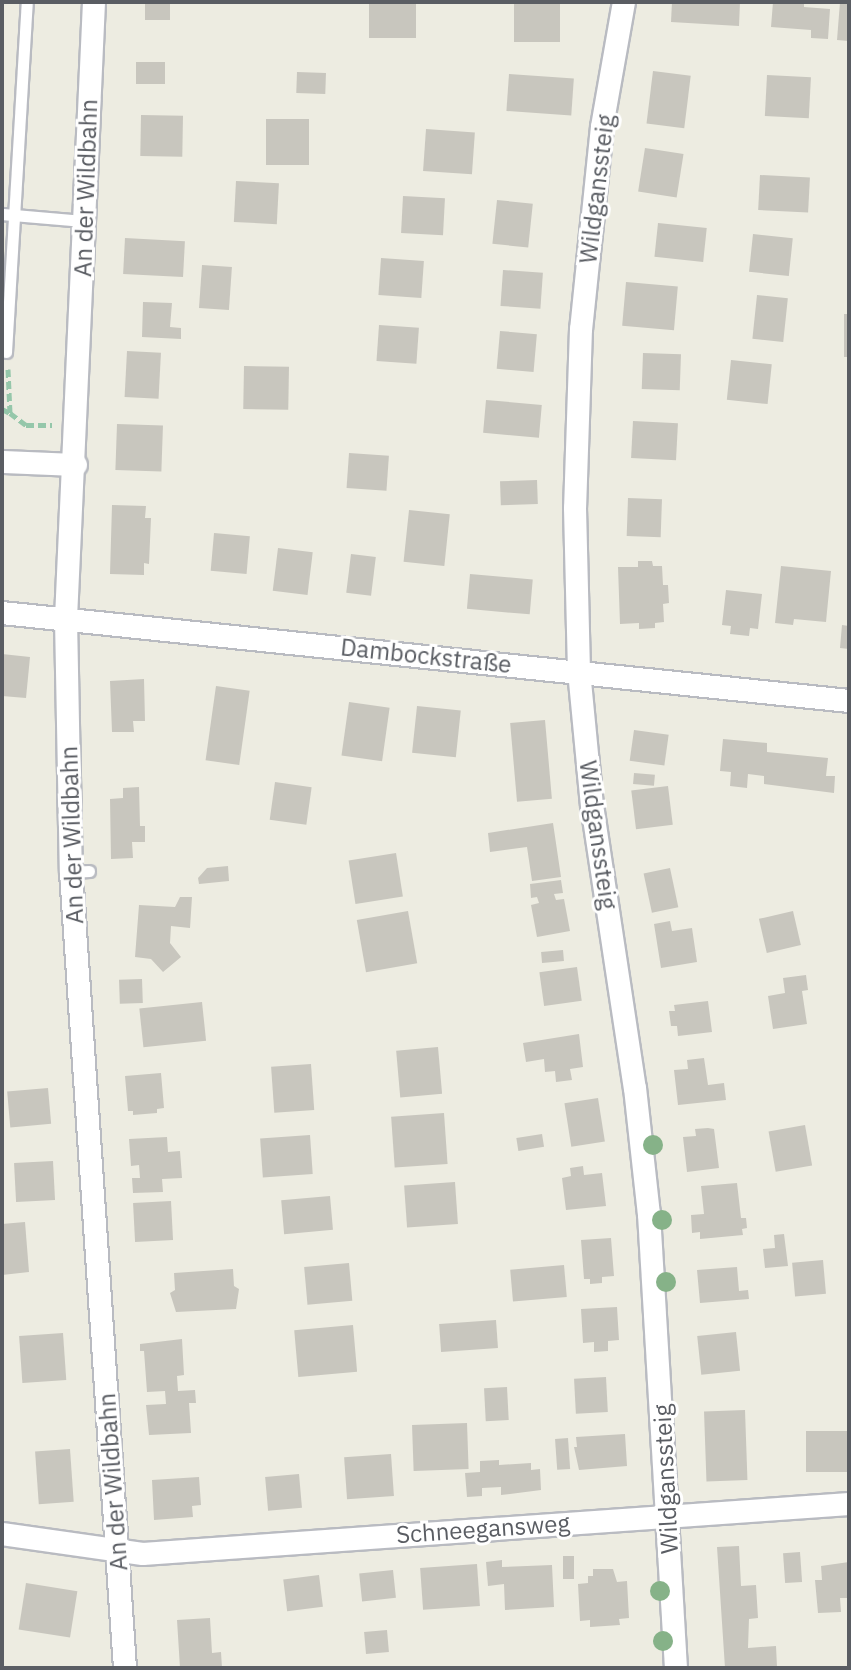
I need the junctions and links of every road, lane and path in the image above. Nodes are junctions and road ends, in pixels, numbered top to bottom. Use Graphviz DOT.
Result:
graph roads {
  1 [pos="27,2"];
  2 [pos="94,2"];
  3 [pos="624,2"];
  4 [pos="2,214"];
  5 [pos="17,216"];
  6 [pos="84,221"];
  7 [pos="6,352"];
  8 [pos="2,409"];
  9 [pos="10,413"];
  10 [pos="77,426"];
  11 [pos="2,462"];
  12 [pos="76,465"];
  13 [pos="2,613"];
  14 [pos="66,619"];
  15 [pos="579,671"];
  16 [pos="849,701"];
  17 [pos="849,1504"];
  18 [pos="668,1516"];
  19 [pos="2,1534"];
  20 [pos="117,1551"];
  21 [pos="125,1668"];
  22 [pos="676,1668"];
  1 -- 5 [label="lane"];
  2 -- 6 [label="street, An der Wildbahn"];
  3 -- 15 [label="street, Wildganssteig"];
  4 -- 5 [label="lane"];
  5 -- 6 [label="lane"];
  5 -- 7 [label="lane"];
  6 -- 10 [label="street, An der Wildbahn"];
  7 -- 9 [label="path"];
  8 -- 9 [label="path"];
  9 -- 10 [label="path"];
  10 -- 12 [label="street, An der Wildbahn"];
  11 -- 12 [label="street"];
  12 -- 14 [label="street, An der Wildbahn"];
  13 -- 14 [label="street, Dambockstraße"];
  14 -- 15 [label="street, Dambockstraße"];
  14 -- 20 [label="street, An der Wildbahn"];
  15 -- 16 [label="street, Dambockstraße"];
  15 -- 18 [label="street, Wildganssteig"];
  17 -- 18 [label="street, Schneegansweg"];
  18 -- 20 [label="street, Schneegansweg"];
  18 -- 22 [label="street, Wildganssteig"];
  19 -- 20 [label="street, Schneegansweg"];
  20 -- 21 [label="street, An der Wildbahn"];
}
